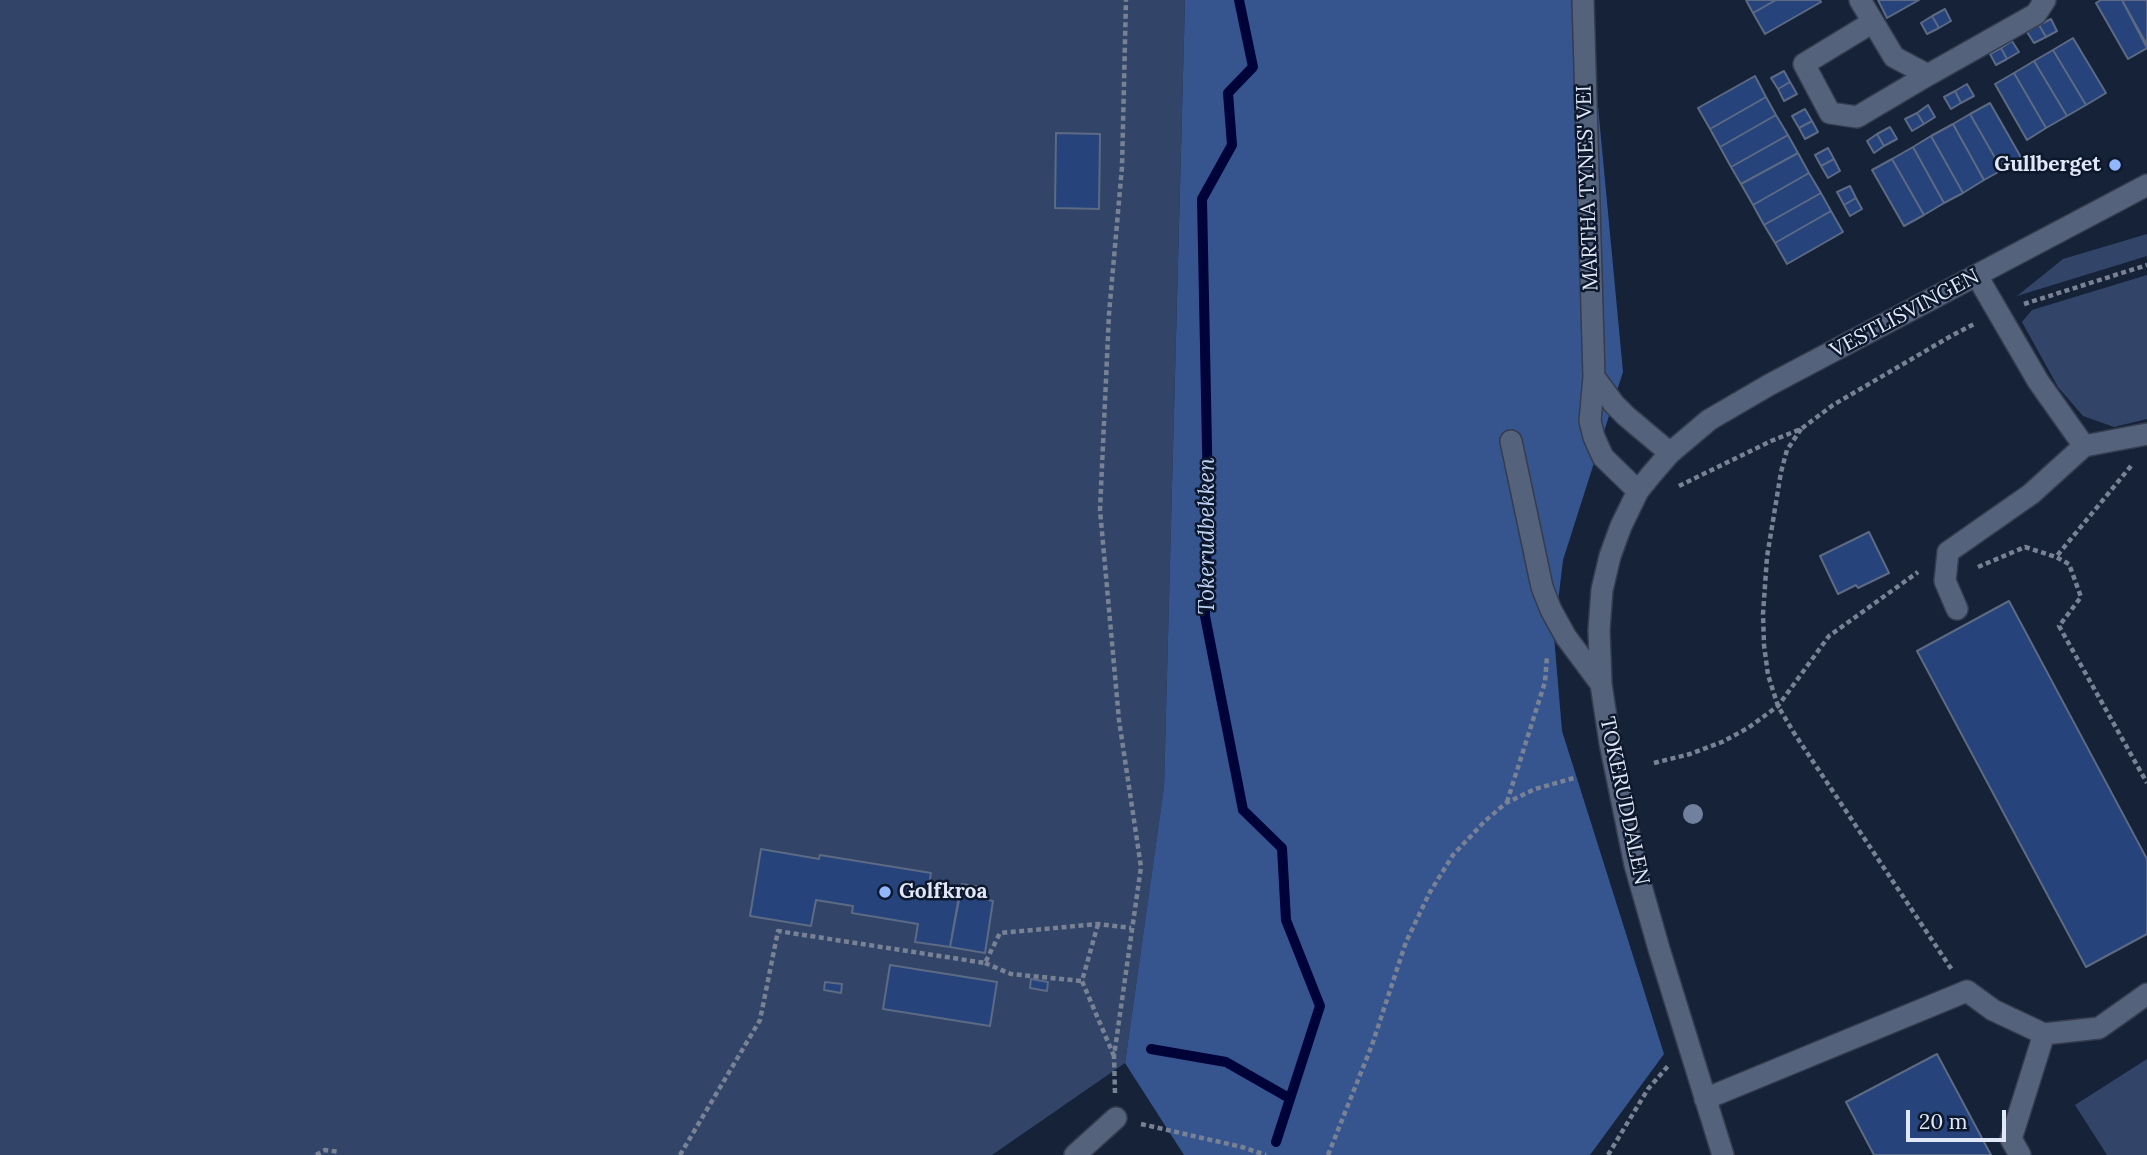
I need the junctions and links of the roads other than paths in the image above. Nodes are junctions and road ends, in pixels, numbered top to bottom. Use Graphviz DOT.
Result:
graph roads {
  1 [pos="1583,0"];
  2 [pos="1860,0"];
  3 [pos="2045,0"];
  4 [pos="1873,22"];
  5 [pos="1928,75"];
  6 [pos="2147,185"];
  7 [pos="1977,276"];
  8 [pos="1594,377"];
  9 [pos="2147,434"];
  10 [pos="1511,441"];
  11 [pos="2084,446"];
  12 [pos="1670,453"];
  13 [pos="1638,491"];
  14 [pos="1957,609"];
  15 [pos="1601,684"];
  16 [pos="2147,994"];
  17 [pos="2044,1034"];
  18 [pos="1705,1099"];
  19 [pos="1116,1118"];
  20 [pos="1075,1155"];
  21 [pos="1723,1155"];
  22 [pos="2020,1155"];
  1 -- 8 [label="street, MARTHA TYNES' VEI"];
  2 -- 4 [label="street"];
  3 -- 5 [label="street"];
  4 -- 5 [label="street"];
  4 -- 5 [label="street"];
  6 -- 7 [label="street, VESTLISVINGEN"];
  7 -- 11 [label="street"];
  7 -- 12 [label="street, VESTLISVINGEN"];
  8 -- 12 [label="street"];
  8 -- 13 [label="street, MARTHA TYNES' VEI"];
  9 -- 11 [label="street"];
  10 -- 15 [label="street"];
  11 -- 14 [label="street"];
  12 -- 13 [label="street, TOKERUDDALEN"];
  13 -- 15 [label="street, TOKERUDDALEN"];
  15 -- 18 [label="street, TOKERUDDALEN"];
  16 -- 17 [label="street"];
  17 -- 18 [label="street"];
  17 -- 22 [label="street"];
  18 -- 21 [label="street, TOKERUDDALEN"];
  19 -- 20 [label="street"];
}
